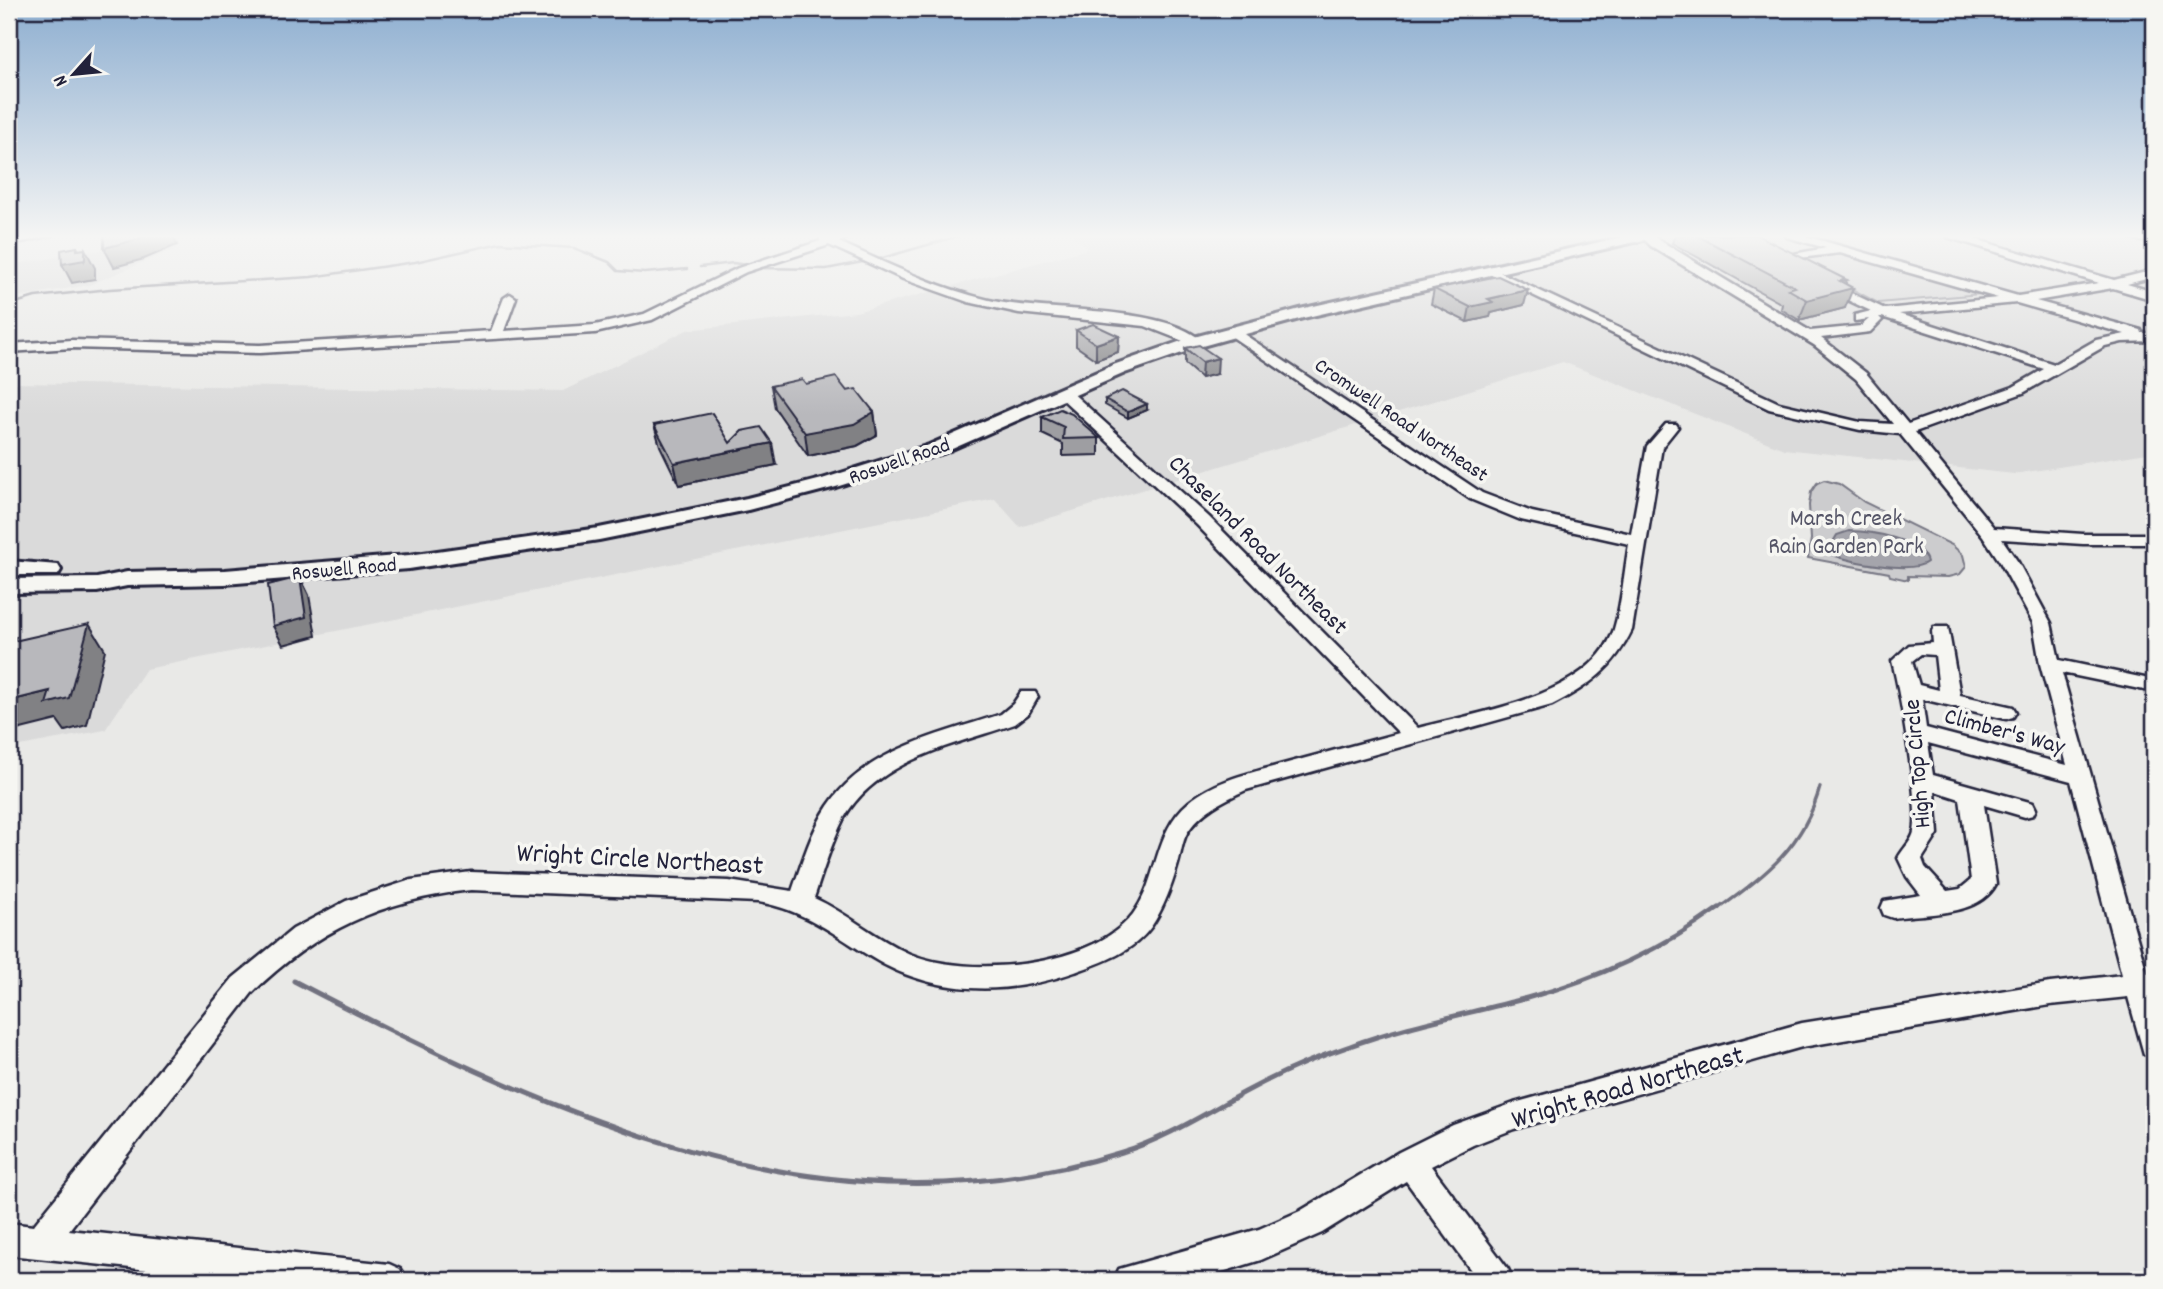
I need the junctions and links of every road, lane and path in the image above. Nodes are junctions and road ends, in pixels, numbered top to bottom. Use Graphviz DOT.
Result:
graph roads {
  1 [pos="692,295"];
  2 [pos="958,295"];
  3 [pos="1386,295"];
  4 [pos="1540,295"];
  5 [pos="1741,295"];
  6 [pos="1848,295"];
  7 [pos="2004,295"];
  8 [pos="2045,295"];
  9 [pos="510,298"];
  10 [pos="2018,299"];
  11 [pos="1886,314"];
  12 [pos="1865,320"];
  13 [pos="1828,327"];
  14 [pos="1233,331"];
  15 [pos="1805,333"];
  16 [pos="1843,333"];
  17 [pos="496,335"];
  18 [pos="2153,337"];
  19 [pos="1196,342"];
  20 [pos="9,348"];
  21 [pos="2057,369"];
  22 [pos="1063,392"];
  23 [pos="1671,427"];
  24 [pos="1907,430"];
  25 [pos="1989,533"];
  26 [pos="2154,539"];
  27 [pos="1638,541"];
  28 [pos="9,568"];
  29 [pos="127,579"];
  30 [pos="9,586"];
  31 [pos="1941,631"];
  32 [pos="1944,651"];
  33 [pos="2050,664"];
  34 [pos="2154,687"];
  35 [pos="1910,690"];
  36 [pos="1028,696"];
  37 [pos="1951,700"];
  38 [pos="2006,712"];
  39 [pos="1916,733"];
  40 [pos="1415,737"];
  41 [pos="2081,776"];
  42 [pos="1923,780"];
  43 [pos="1971,794"];
  44 [pos="2025,809"];
  45 [pos="1940,900"];
  46 [pos="800,902"];
  47 [pos="1893,908"];
  48 [pos="2146,984"];
  49 [pos="2154,1045"];
  50 [pos="1410,1162"];
  51 [pos="24,1241"];
  52 [pos="280,1274"];
  53 [pos="389,1280"];
  54 [pos="1130,1280"];
  55 [pos="1497,1280"];
  1 -- 17 [label="street"];
  2 -- 19 [label="street"];
  3 -- 14 [label="main road, Roswell Road"];
  4 -- 24 [label="street"];
  5 -- 15 [label="street"];
  6 -- 11 [label="street"];
  7 -- 10 [label="street"];
  8 -- 10 [label="street"];
  9 -- 17 [label="street"];
  10 -- 11 [label="street"];
  10 -- 18 [label="street"];
  11 -- 12 [label="street"];
  11 -- 21 [label="street"];
  12 -- 13 [label="street"];
  12 -- 16 [label="street"];
  13 -- 15 [label="street"];
  13 -- 16 [label="street"];
  14 -- 19 [label="main road, Roswell Road"];
  14 -- 27 [label="street, Cromwell Road Northeast"];
  15 -- 16 [label="street"];
  15 -- 24 [label="street"];
  17 -- 20 [label="street"];
  18 -- 21 [label="street"];
  19 -- 22 [label="main road, Roswell Road"];
  21 -- 24 [label="street"];
  22 -- 29 [label="main road, Roswell Road"];
  22 -- 40 [label="street, Chaseland Road Northeast"];
  23 -- 27 [label="street, Wright Circle Northeast"];
  24 -- 25 [label="street"];
  25 -- 26 [label="street"];
  25 -- 33 [label="street"];
  27 -- 40 [label="street, Wright Circle Northeast"];
  28 -- 29 [label="main road, Roswell Road"];
  29 -- 30 [label="main road, Roswell Road"];
  31 -- 32 [label="street"];
  32 -- 35 [label="street, High Top Circle"];
  32 -- 37 [label="street"];
  33 -- 34 [label="street"];
  33 -- 41 [label="street"];
  35 -- 37 [label="street"];
  35 -- 39 [label="street, High Top Circle"];
  36 -- 46 [label="street"];
  37 -- 38 [label="street"];
  39 -- 41 [label="street, Climber's Way"];
  39 -- 42 [label="street, High Top Circle"];
  40 -- 46 [label="street, Wright Circle Northeast"];
  41 -- 48 [label="street"];
  42 -- 43 [label="street"];
  42 -- 45 [label="street, High Top Circle"];
  43 -- 44 [label="street"];
  43 -- 45 [label="street"];
  45 -- 47 [label="street"];
  46 -- 51 [label="street, Wright Circle Northeast"];
  48 -- 49 [label="street"];
  48 -- 50 [label="street, Wright Road Northeast"];
  50 -- 54 [label="street, Wright Road Northeast"];
  50 -- 55 [label="street"];
  51 -- 52 [label="street"];
  52 -- 53 [label="street"];
}
